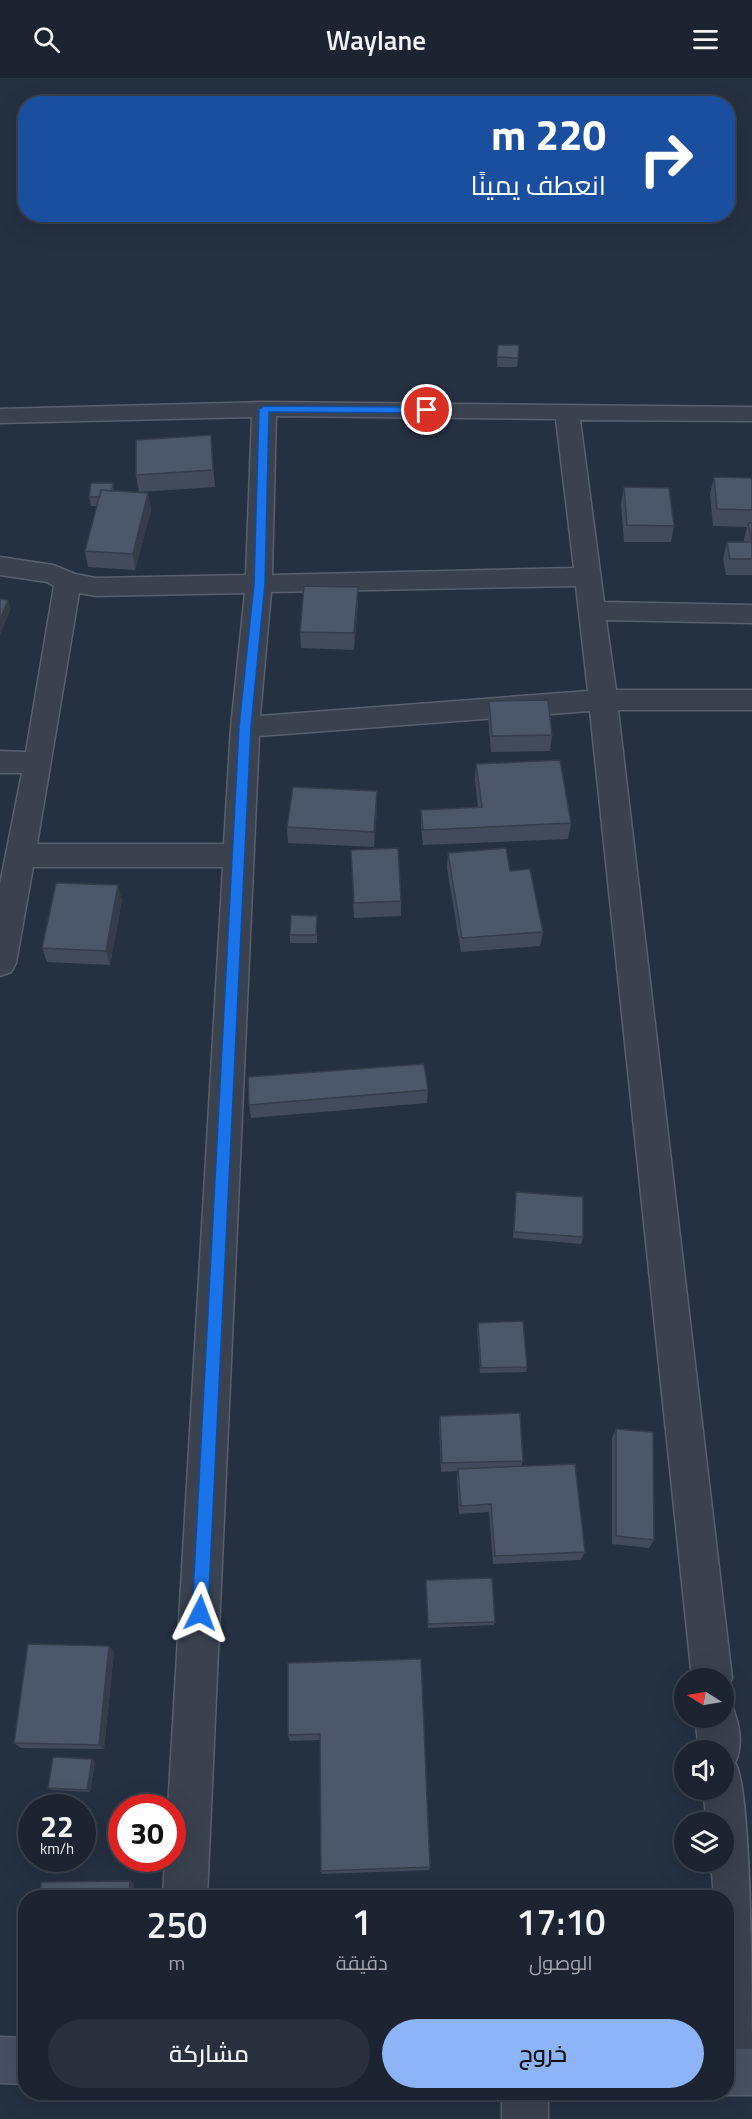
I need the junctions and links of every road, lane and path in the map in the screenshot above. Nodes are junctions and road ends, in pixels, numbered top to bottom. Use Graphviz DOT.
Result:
graph roads {
  1 [pos="264,409"];
  2 [pos="567,411"];
  3 [pos="752,414"];
  4 [pos="0,416"];
  5 [pos="0,566"];
  6 [pos="588,577"];
  7 [pos="68,582"];
  8 [pos="259,584"];
  9 [pos="592,611"];
  10 [pos="752,614"];
  11 [pos="603,700"];
  12 [pos="752,700"];
  13 [pos="245,727"];
  14 [pos="0,762"];
  15 [pos="38,763"];
  16 [pos="238,855"];
  17 [pos="21,856"];
  18 [pos="0,963"];
  19 [pos="711,1668"];
  20 [pos="725,1800"];
  21 [pos="185,1890"];
  22 [pos="752,2040"];
  23 [pos="0,2060"];
  24 [pos="18,2061"];
  25 [pos="734,2072"];
  26 [pos="752,2072"];
  27 [pos="525,2100"];
  28 [pos="525,2119"];
  1 -- 2 [label="street"];
  1 -- 4 [label="street"];
  1 -- 8 [label="street"];
  2 -- 3 [label="street"];
  2 -- 6 [label="street"];
  5 -- 7 [label="street"];
  6 -- 8 [label="street"];
  6 -- 9 [label="street"];
  7 -- 8 [label="street"];
  7 -- 15 [label="street"];
  8 -- 13 [label="street"];
  9 -- 10 [label="street"];
  9 -- 11 [label="street"];
  11 -- 12 [label="street"];
  11 -- 13 [label="street"];
  11 -- 19 [label="street"];
  13 -- 16 [label="street"];
  14 -- 15 [label="street"];
  15 -- 17 [label="street"];
  16 -- 17 [label="street"];
  16 -- 21 [label="street"];
  17 -- 18 [label="street"];
  20 -- 22 [label="street"];
  23 -- 24 [label="main road"];
  25 -- 26 [label="main road"];
  27 -- 28 [label="street"];
}
